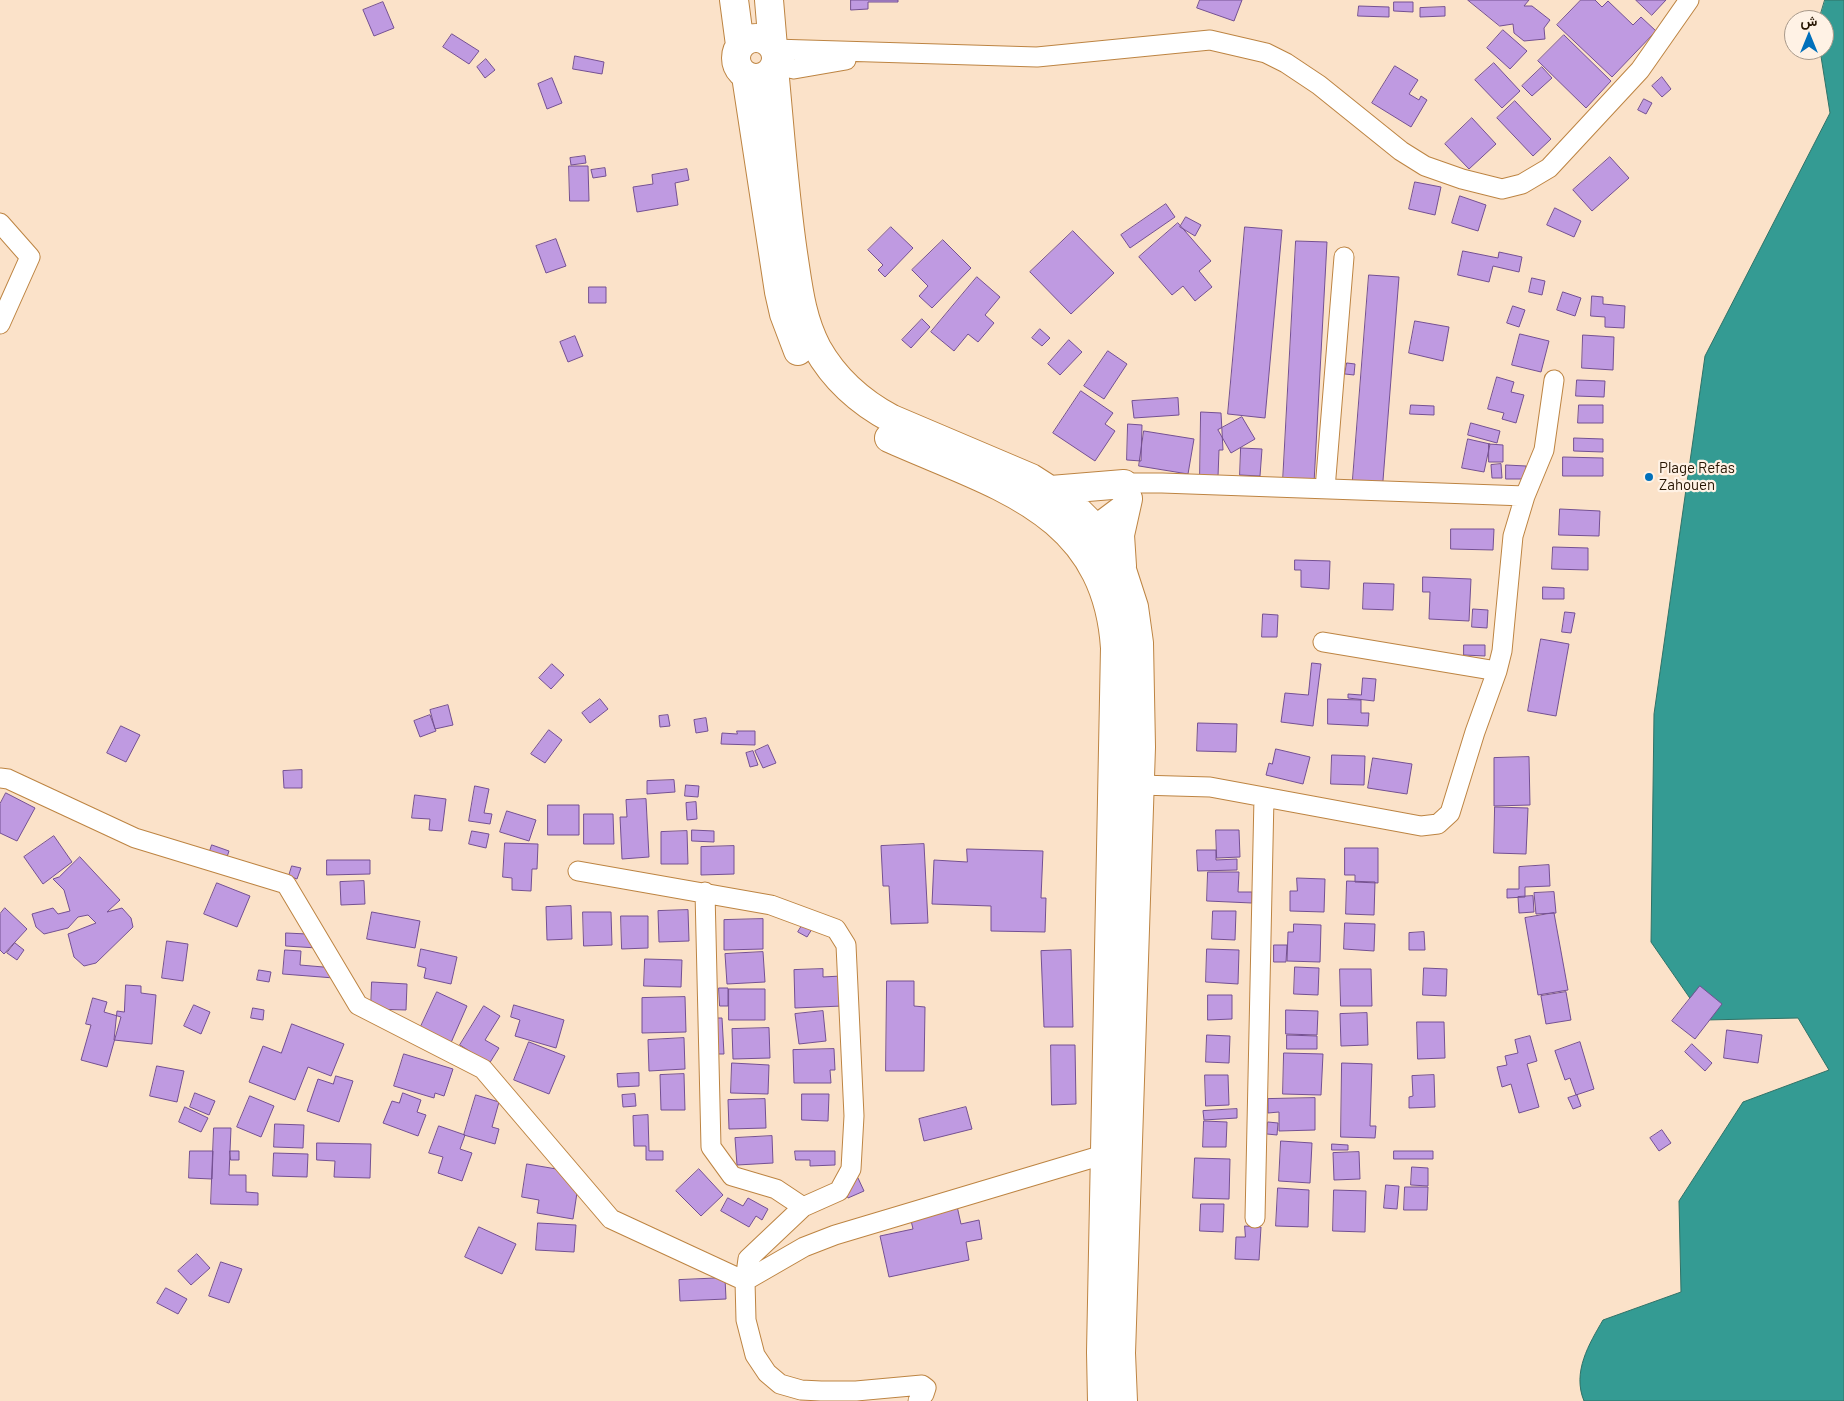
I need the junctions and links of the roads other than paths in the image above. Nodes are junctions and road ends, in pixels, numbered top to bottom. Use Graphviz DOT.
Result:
graph roads {
  1 [pos="734,0"];
  2 [pos="769,0"];
  3 [pos="1689,0"];
  4 [pos="740,45"];
  5 [pos="774,57"];
  6 [pos="746,76"];
  7 [pos="0,223"];
  8 [pos="1344,257"];
  9 [pos="0,324"];
  10 [pos="1554,380"];
  11 [pos="1325,489"];
  12 [pos="1051,490"];
  13 [pos="1126,492"];
  14 [pos="1525,496"];
  15 [pos="1075,524"];
  16 [pos="1122,570"];
  17 [pos="1323,642"];
  18 [pos="1497,671"];
  19 [pos="0,778"];
  20 [pos="1139,785"];
  21 [pos="1264,797"];
  22 [pos="578,871"];
  23 [pos="706,892"];
  24 [pos="1118,1154"];
  25 [pos="803,1207"];
  26 [pos="1255,1218"];
  27 [pos="745,1281"];
  28 [pos="918,1401"];
  29 [pos="1102,1401"];
  30 [pos="1123,1401"];
  1 -- 4 [label="main road"];
  2 -- 5 [label="main road"];
  3 -- 5 [label="street"];
  4 -- 5 [label="main road"];
  4 -- 6 [label="main road"];
  5 -- 6 [label="main road"];
  5 -- 12 [label="main road"];
  6 -- 15 [label="main road"];
  7 -- 9 [label="street"];
  8 -- 11 [label="street"];
  10 -- 14 [label="street"];
  11 -- 13 [label="street"];
  11 -- 14 [label="street"];
  12 -- 13 [label="main road"];
  12 -- 15 [label="main road"];
  13 -- 15 [label="street"];
  13 -- 16 [label="main road"];
  14 -- 18 [label="street"];
  15 -- 16 [label="main road"];
  15 -- 24 [label="main road"];
  16 -- 20 [label="main road"];
  17 -- 18 [label="street"];
  18 -- 21 [label="street"];
  19 -- 27 [label="street"];
  20 -- 21 [label="street"];
  20 -- 24 [label="main road"];
  21 -- 26 [label="street"];
  22 -- 23 [label="street"];
  23 -- 25 [label="street"];
  23 -- 25 [label="street"];
  24 -- 27 [label="street"];
  24 -- 29 [label="main road"];
  24 -- 30 [label="main road"];
  25 -- 27 [label="street"];
  27 -- 28 [label="street"];
}
